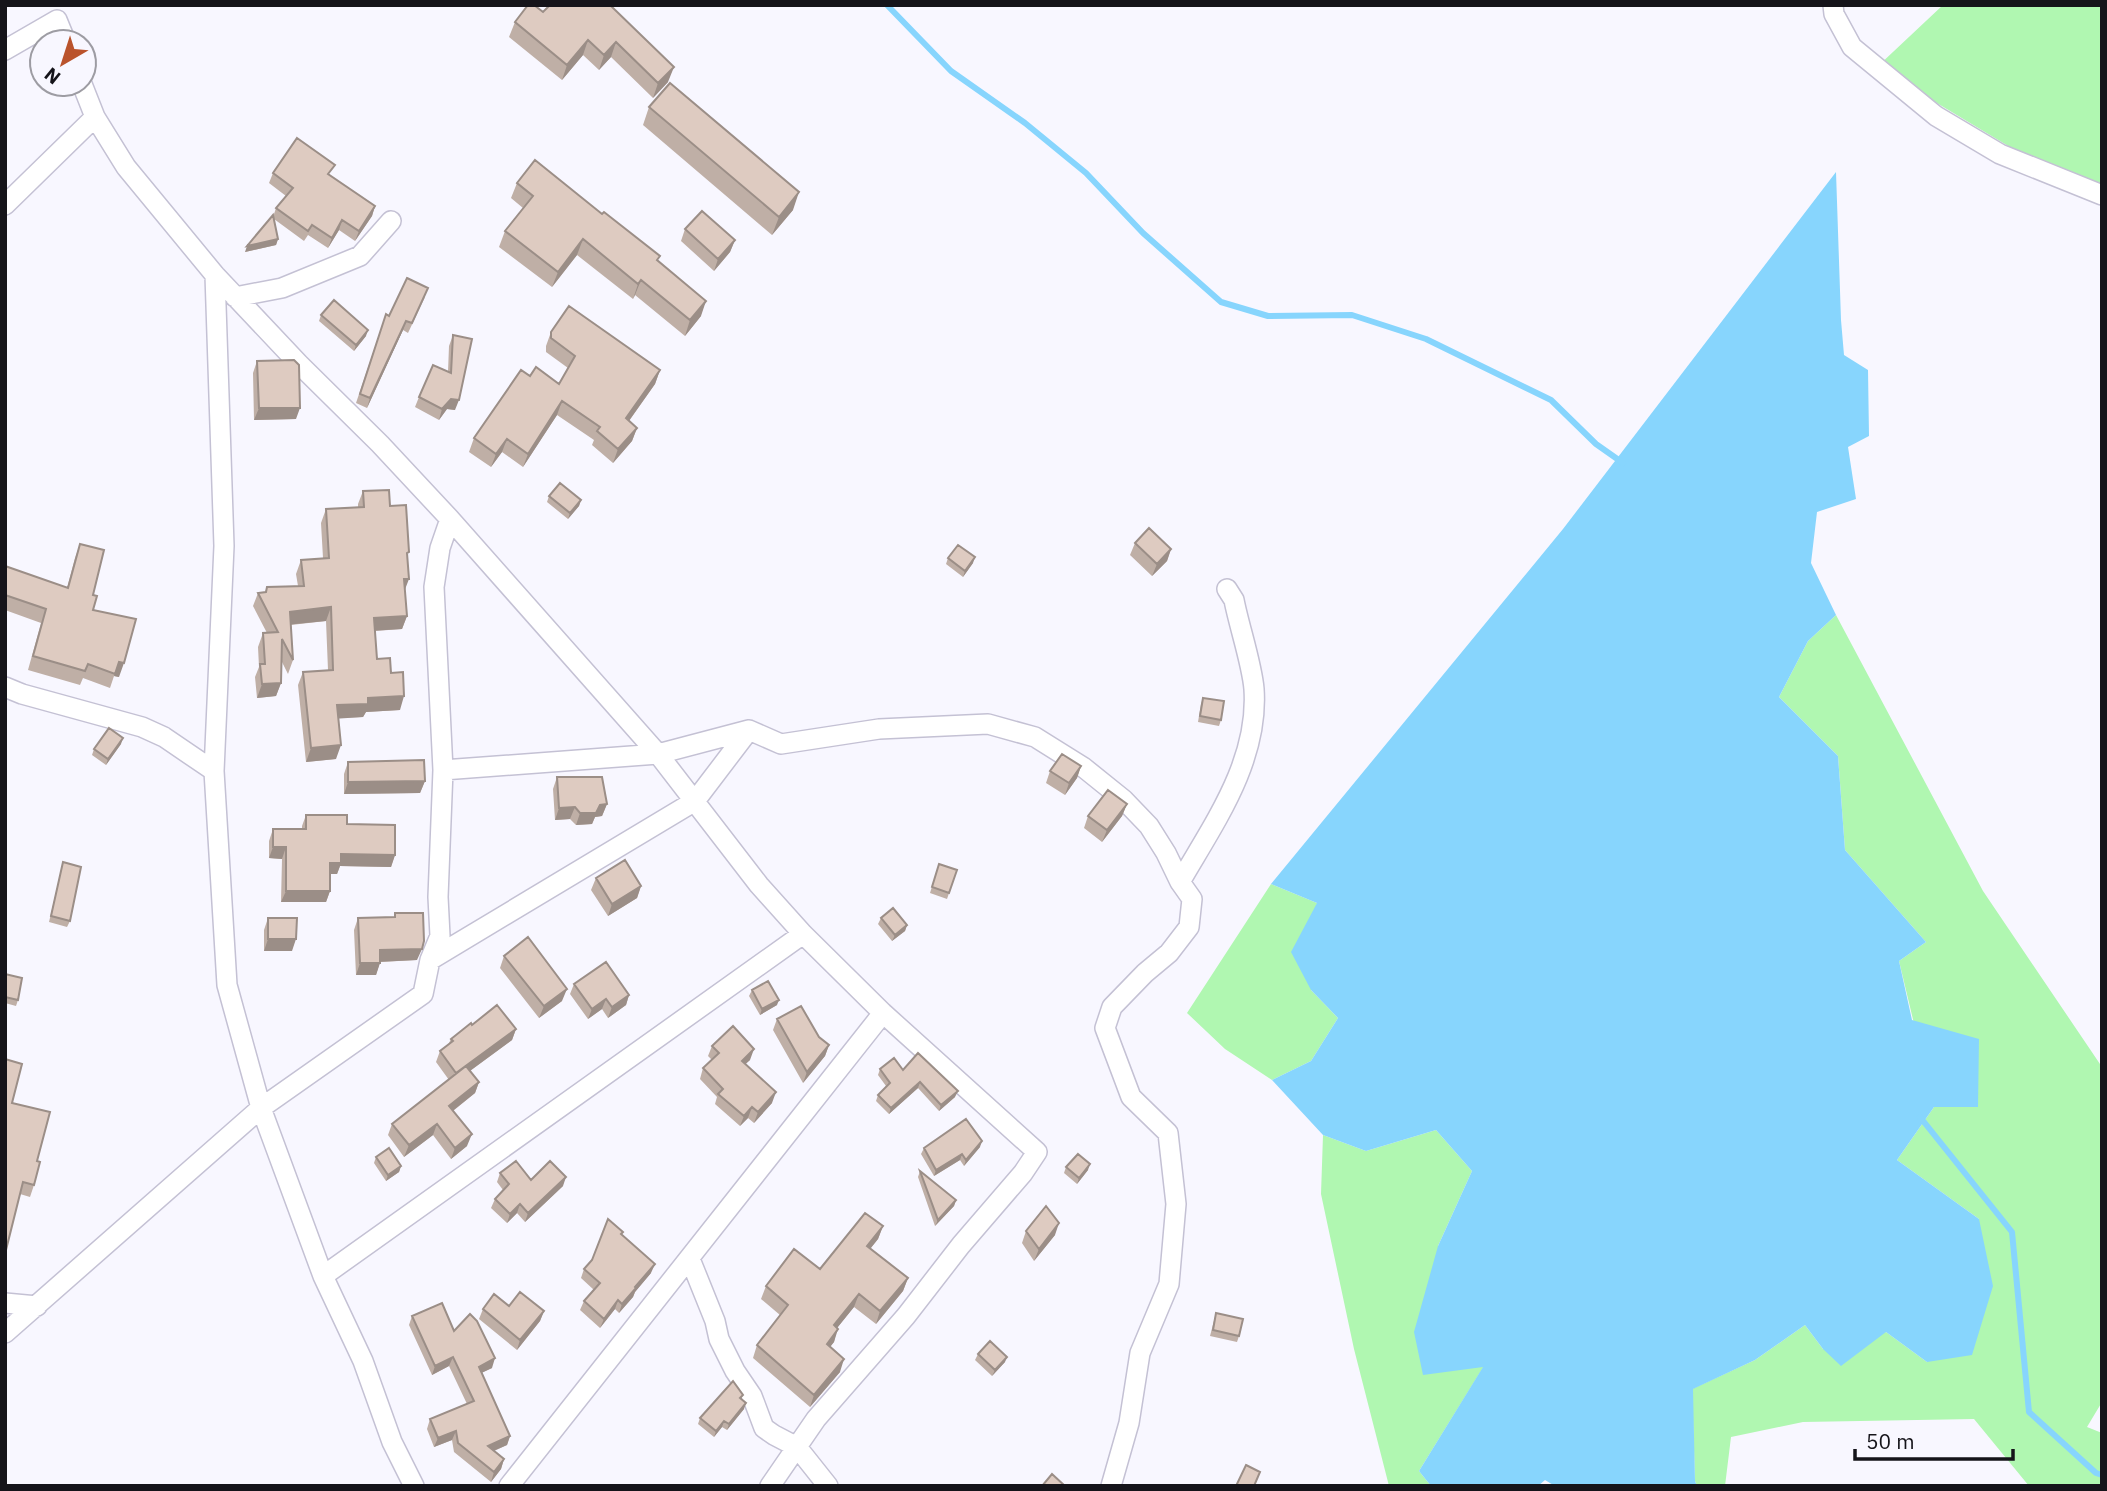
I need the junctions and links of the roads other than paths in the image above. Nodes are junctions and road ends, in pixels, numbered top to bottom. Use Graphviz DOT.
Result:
graph roads {
  1 [pos="1833,5"];
  2 [pos="43,28"];
  3 [pos="60,28"];
  4 [pos="28,37"];
  5 [pos="5,50"];
  6 [pos="88,98"];
  7 [pos="95,117"];
  8 [pos="2102,195"];
  9 [pos="5,205"];
  10 [pos="391,221"];
  11 [pos="215,275"];
  12 [pos="235,296"];
  13 [pos="450,519"];
  14 [pos="1227,589"];
  15 [pos="5,687"];
  16 [pos="748,730"];
  17 [pos="659,754"];
  18 [pos="443,770"];
  19 [pos="214,771"];
  20 [pos="695,801"];
  21 [pos="1180,882"];
  22 [pos="803,934"];
  23 [pos="430,960"];
  24 [pos="883,1013"];
  25 [pos="261,1108"];
  26 [pos="690,1259"];
  27 [pos="323,1276"];
  28 [pos="5,1303"];
  29 [pos="37,1306"];
  30 [pos="5,1333"];
  31 [pos="797,1447"];
  32 [pos="414,1486"];
  33 [pos="509,1486"];
  34 [pos="770,1486"];
  35 [pos="828,1486"];
  36 [pos="1111,1486"];
  1 -- 8 [label="street"];
  2 -- 3 [label="street"];
  4 -- 5 [label="street"];
  6 -- 7 [label="street"];
  7 -- 9 [label="street"];
  7 -- 11 [label="street"];
  10 -- 12 [label="street"];
  11 -- 12 [label="street"];
  11 -- 19 [label="street"];
  12 -- 13 [label="street"];
  13 -- 17 [label="street"];
  13 -- 18 [label="street"];
  14 -- 21 [label="street"];
  15 -- 19 [label="street"];
  16 -- 17 [label="street"];
  16 -- 20 [label="street"];
  16 -- 21 [label="street"];
  17 -- 18 [label="street"];
  17 -- 20 [label="street"];
  18 -- 23 [label="street"];
  19 -- 25 [label="street"];
  20 -- 22 [label="street"];
  20 -- 23 [label="street"];
  21 -- 36 [label="street"];
  22 -- 24 [label="street"];
  22 -- 27 [label="street"];
  23 -- 25 [label="street"];
  24 -- 26 [label="street"];
  24 -- 31 [label="street"];
  25 -- 27 [label="street"];
  25 -- 29 [label="street"];
  26 -- 31 [label="street"];
  26 -- 33 [label="street"];
  27 -- 32 [label="street"];
  28 -- 29 [label="street"];
  29 -- 30 [label="street"];
  31 -- 34 [label="street"];
  31 -- 35 [label="street"];
}
